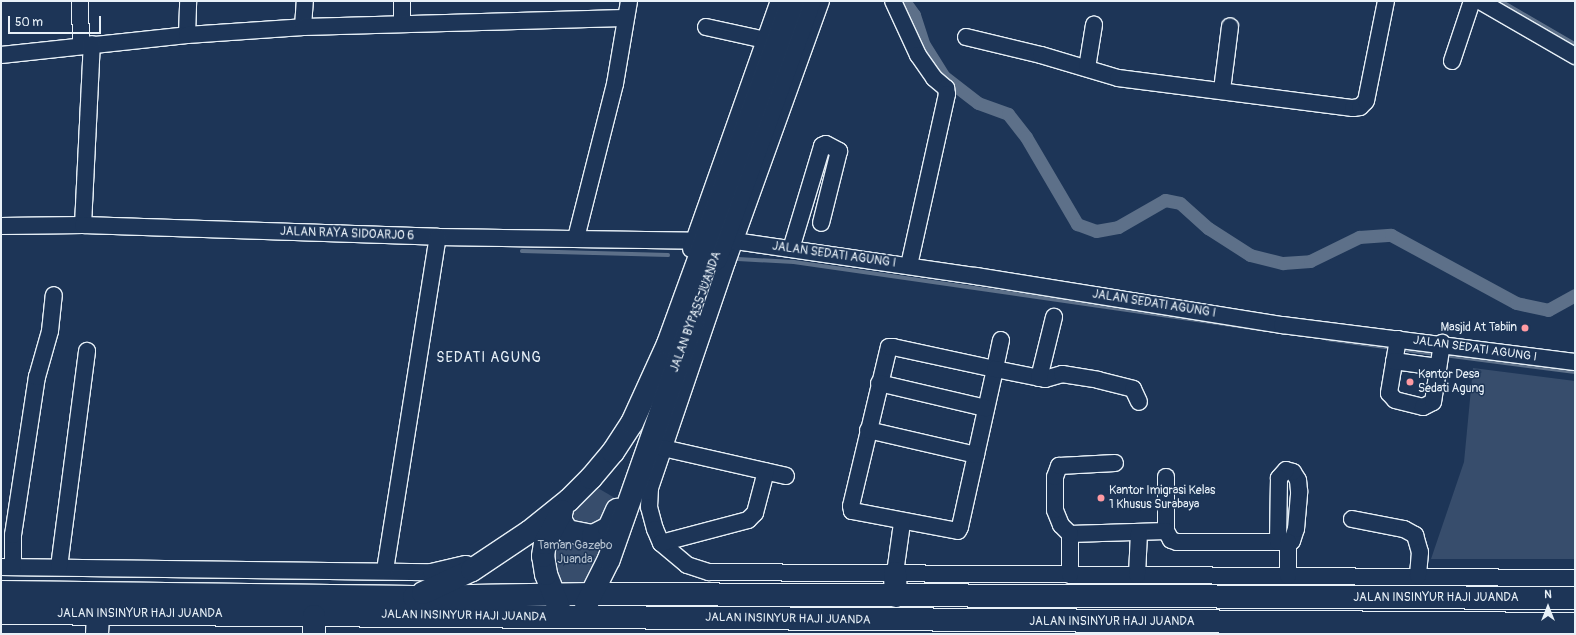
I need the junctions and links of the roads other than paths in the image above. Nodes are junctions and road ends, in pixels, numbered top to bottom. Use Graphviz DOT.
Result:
graph roads {
  1 [pos="80,1"];
  2 [pos="188,1"];
  3 [pos="305,1"];
  4 [pos="402,1"];
  5 [pos="628,1"];
  6 [pos="779,1"];
  7 [pos="793,1"];
  8 [pos="810,1"];
  9 [pos="821,1"];
  10 [pos="893,1"];
  11 [pos="1386,1"];
  12 [pos="1472,1"];
  13 [pos="1480,1"];
  14 [pos="626,18"];
  15 [pos="402,23"];
  16 [pos="1094,25"];
  17 [pos="303,27"];
  18 [pos="706,27"];
  19 [pos="1230,27"];
  20 [pos="792,29"];
  21 [pos="187,35"];
  22 [pos="966,37"];
  23 [pos="765,40"];
  24 [pos="87,45"];
  25 [pos="1,55"];
  26 [pos="1575,56"];
  27 [pos="1452,61"];
  28 [pos="1087,68"];
  29 [pos="1222,90"];
  30 [pos="724,172"];
  31 [pos="820,223"];
  32 [pos="83,225"];
  33 [pos="1,226"];
  34 [pos="438,237"];
  35 [pos="576,238"];
  36 [pos="711,248"];
  37 [pos="791,249"];
  38 [pos="909,266"];
  39 [pos="54,295"];
  40 [pos="1054,317"];
  41 [pos="1001,340"];
  42 [pos="1396,350"];
  43 [pos="87,351"];
  44 [pos="1440,355"];
  45 [pos="1575,362"];
  46 [pos="995,369"];
  47 [pos="1039,378"];
  48 [pos="879,383"];
  49 [pos="1139,402"];
  50 [pos="986,408"];
  51 [pos="868,430"];
  52 [pos="663,448"];
  53 [pos="976,454"];
  54 [pos="1115,463"];
  55 [pos="766,471"];
  56 [pos="636,476"];
  57 [pos="786,476"];
  58 [pos="1166,477"];
  59 [pos="565,506"];
  60 [pos="1352,519"];
  61 [pos="902,523"];
  62 [pos="1166,531"];
  63 [pos="1139,532"];
  64 [pos="7,534"];
  65 [pos="1070,534"];
  66 [pos="662,543"];
  67 [pos="7,567"];
  68 [pos="59,568"];
  69 [pos="385,570"];
  70 [pos="895,573"];
  71 [pos="1070,575"];
  72 [pos="1137,575"];
  73 [pos="1288,576"];
  74 [pos="1418,576"];
  75 [pos="1575,578"];
  76 [pos="1,592"];
  77 [pos="593,594"];
  78 [pos="553,595"];
  79 [pos="896,596"];
  80 [pos="414,597"];
  81 [pos="1502,598"];
  82 [pos="1575,598"];
  83 [pos="1,614"];
  84 [pos="569,618"];
  85 [pos="97,624"];
  86 [pos="1575,624"];
  87 [pos="314,625"];
  88 [pos="1501,625"];
  89 [pos="665,626"];
  90 [pos="850,627"];
  91 [pos="1319,629"];
  1 -- 24 [label="street"];
  2 -- 21 [label="street"];
  3 -- 17 [label="street"];
  4 -- 15 [label="street"];
  5 -- 14 [label="street"];
  6 -- 23 [label="street"];
  7 -- 20 [label="highway, JALAN BYPASS JUANDA"];
  8 -- 20 [label="highway, JALAN BYPASS JUANDA"];
  9 -- 36 [label="street"];
  10 -- 38 [label="street"];
  11 -- 29 [label="street"];
  12 -- 27 [label="street"];
  13 -- 26 [label="street"];
  14 -- 15 [label="street"];
  14 -- 35 [label="street"];
  15 -- 17 [label="street"];
  16 -- 28 [label="street"];
  17 -- 21 [label="street"];
  18 -- 23 [label="street"];
  19 -- 29 [label="street"];
  20 -- 30 [label="highway, JALAN BYPASS JUANDA"];
  20 -- 36 [label="highway, JALAN BYPASS JUANDA"];
  21 -- 24 [label="street"];
  22 -- 28 [label="street"];
  23 -- 30 [label="street"];
  24 -- 25 [label="street"];
  24 -- 32 [label="street"];
  28 -- 29 [label="street"];
  30 -- 36 [label="highway, JALAN BYPASS JUANDA"];
  31 -- 37 [label="street"];
  32 -- 33 [label="street, JALAN RAYA SIDOARJO 6"];
  32 -- 34 [label="street, JALAN RAYA SIDOARJO 6"];
  34 -- 35 [label="street, JALAN RAYA SIDOARJO 6"];
  34 -- 69 [label="street"];
  35 -- 36 [label="street, JALAN RAYA SIDOARJO 6"];
  36 -- 37 [label="street, JALAN SEDATI AGUNG I"];
  36 -- 52 [label="street"];
  36 -- 56 [label="highway, JALAN BYPASS JUANDA"];
  36 -- 59 [label="highway, JALAN BYPASS JUANDA"];
  36 -- 69 [label="street"];
  37 -- 38 [label="street, JALAN SEDATI AGUNG I"];
  38 -- 42 [label="street, JALAN SEDATI AGUNG I"];
  39 -- 64 [label="street"];
  40 -- 47 [label="street"];
  41 -- 46 [label="street"];
  42 -- 44 [label="street, JALAN SEDATI AGUNG I"];
  42 -- 44 [label="street"];
  42 -- 44 [label="street"];
  43 -- 68 [label="street"];
  44 -- 45 [label="street, JALAN SEDATI AGUNG I"];
  46 -- 47 [label="street"];
  46 -- 48 [label="street"];
  46 -- 50 [label="street"];
  47 -- 49 [label="street"];
  48 -- 50 [label="street"];
  48 -- 51 [label="street"];
  50 -- 53 [label="street"];
  51 -- 53 [label="street"];
  51 -- 61 [label="street"];
  52 -- 55 [label="street"];
  52 -- 66 [label="street"];
  53 -- 61 [label="street"];
  54 -- 65 [label="street"];
  55 -- 57 [label="street"];
  55 -- 66 [label="street"];
  56 -- 59 [label="highway"];
  56 -- 77 [label="highway, JALAN BYPASS JUANDA"];
  58 -- 62 [label="street"];
  59 -- 78 [label="highway, JALAN BYPASS JUANDA"];
  59 -- 80 [label="highway, JALAN BYPASS JUANDA"];
  60 -- 74 [label="street"];
  61 -- 70 [label="street"];
  62 -- 63 [label="street"];
  62 -- 73 [label="street"];
  63 -- 65 [label="street"];
  63 -- 72 [label="street"];
  64 -- 67 [label="street"];
  65 -- 71 [label="street"];
  66 -- 70 [label="street, JALAN INSINYUR HAJI JUANDA"];
  67 -- 68 [label="street"];
  68 -- 69 [label="street"];
  70 -- 71 [label="street, JALAN INSINYUR HAJI JUANDA"];
  70 -- 79 [label="highway"];
  71 -- 72 [label="street, JALAN INSINYUR HAJI JUANDA"];
  72 -- 73 [label="street, JALAN INSINYUR HAJI JUANDA"];
  73 -- 74 [label="street, JALAN INSINYUR HAJI JUANDA"];
  74 -- 75 [label="street, JALAN INSINYUR HAJI JUANDA"];
  76 -- 80 [label="highway, JALAN INSINYUR HAJI JUANDA"];
  77 -- 78 [label="highway, JALAN INSINYUR HAJI JUANDA"];
  77 -- 79 [label="highway, JALAN INSINYUR HAJI JUANDA"];
  77 -- 84 [label="highway, JALAN BYPASS JUANDA"];
  78 -- 80 [label="highway, JALAN INSINYUR HAJI JUANDA"];
  78 -- 84 [label="highway, JALAN BYPASS JUANDA"];
  79 -- 81 [label="highway, JALAN INSINYUR HAJI JUANDA"];
  81 -- 82 [label="highway, JALAN INSINYUR HAJI JUANDA"];
  81 -- 88 [label="highway"];
  83 -- 85 [label="highway, JALAN INSINYUR HAJI JUANDA"];
  84 -- 87 [label="highway, JALAN INSINYUR HAJI JUANDA"];
  84 -- 89 [label="highway, JALAN INSINYUR HAJI JUANDA"];
  85 -- 87 [label="highway, JALAN INSINYUR HAJI JUANDA"];
  86 -- 88 [label="highway, JALAN INSINYUR HAJI JUANDA"];
  88 -- 91 [label="highway, JALAN INSINYUR HAJI JUANDA"];
  89 -- 90 [label="highway, JALAN INSINYUR HAJI JUANDA"];
  90 -- 91 [label="highway, JALAN INSINYUR HAJI JUANDA"];
}
